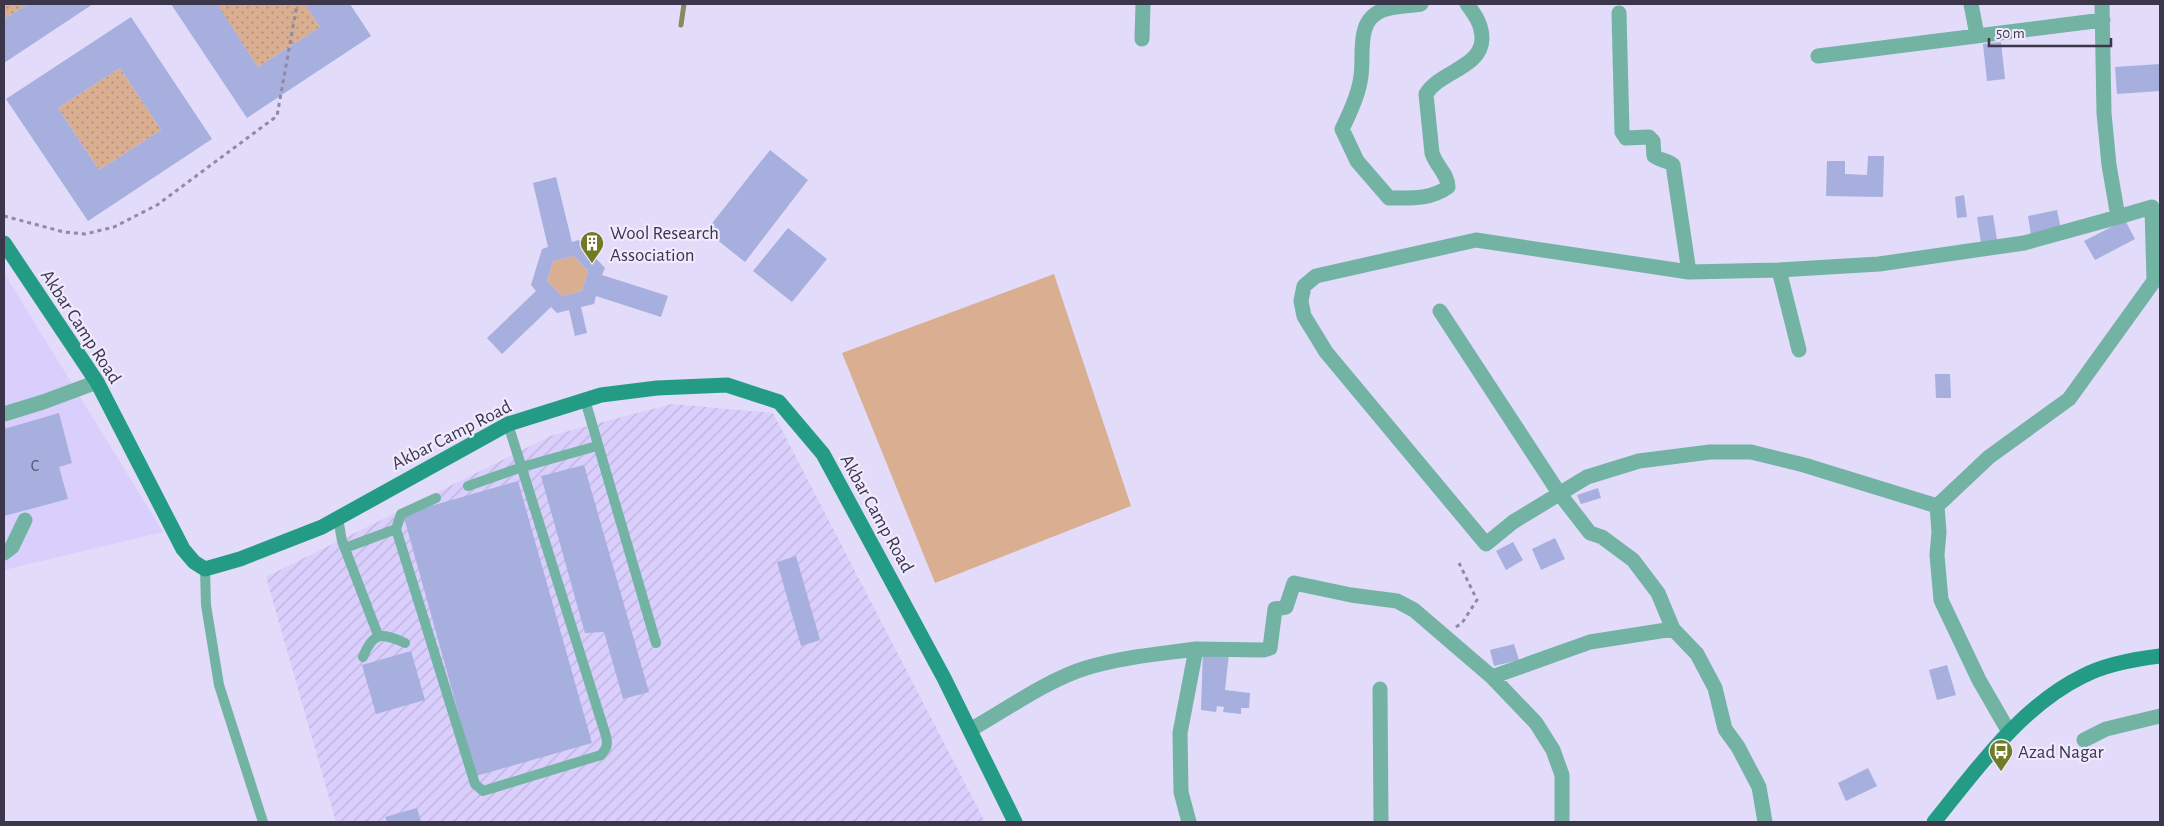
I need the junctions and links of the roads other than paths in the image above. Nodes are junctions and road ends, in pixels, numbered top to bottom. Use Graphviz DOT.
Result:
graph roads {
  1 [pos="1143,4"];
  2 [pos="1421,4"];
  3 [pos="1467,4"];
  4 [pos="1971,4"];
  5 [pos="2102,4"];
  6 [pos="1619,13"];
  7 [pos="2103,20"];
  8 [pos="1977,35"];
  9 [pos="1142,39"];
  10 [pos="1818,56"];
  11 [pos="2156,203"];
  12 [pos="2118,217"];
  13 [pos="4,243"];
  14 [pos="1778,270"];
  15 [pos="1689,272"];
  16 [pos="1440,310"];
  17 [pos="1799,350"];
  18 [pos="97,382"];
  19 [pos="585,400"];
  20 [pos="4,414"];
  21 [pos="508,424"];
  22 [pos="597,446"];
  23 [pos="522,467"];
  24 [pos="468,486"];
  25 [pos="1559,493"];
  26 [pos="436,498"];
  27 [pos="1937,506"];
  28 [pos="338,518"];
  29 [pos="25,520"];
  30 [pos="396,529"];
  31 [pos="345,548"];
  32 [pos="4,553"];
  33 [pos="205,569"];
  34 [pos="1674,630"];
  35 [pos="378,636"];
  36 [pos="405,643"];
  37 [pos="656,643"];
  38 [pos="1196,649"];
  39 [pos="2160,656"];
  40 [pos="363,657"];
  41 [pos="1492,678"];
  42 [pos="1380,689"];
  43 [pos="2160,716"];
  44 [pos="970,730"];
  45 [pos="2009,732"];
  46 [pos="2084,740"];
  47 [pos="263,822"];
  48 [pos="1015,822"];
  49 [pos="1189,822"];
  50 [pos="1381,822"];
  51 [pos="1562,822"];
  52 [pos="1765,822"];
  53 [pos="1934,822"];
  1 -- 9 [label="street"];
  2 -- 3 [label="street"];
  4 -- 8 [label="street"];
  5 -- 7 [label="street"];
  6 -- 15 [label="street"];
  7 -- 8 [label="street"];
  7 -- 12 [label="street"];
  8 -- 10 [label="street"];
  11 -- 12 [label="street"];
  11 -- 27 [label="street"];
  12 -- 14 [label="street"];
  13 -- 18 [label="street, Akbar Camp Road"];
  14 -- 15 [label="street"];
  14 -- 17 [label="street"];
  15 -- 25 [label="street"];
  16 -- 25 [label="street"];
  18 -- 20 [label="street"];
  18 -- 33 [label="street, Akbar Camp Road"];
  19 -- 21 [label="street, Akbar Camp Road"];
  19 -- 22 [label="lane"];
  19 -- 44 [label="street, Akbar Camp Road"];
  21 -- 23 [label="lane"];
  21 -- 28 [label="street, Akbar Camp Road"];
  22 -- 23 [label="lane"];
  22 -- 37 [label="lane"];
  23 -- 24 [label="lane"];
  23 -- 30 [label="lane"];
  25 -- 27 [label="street"];
  25 -- 34 [label="street"];
  26 -- 30 [label="lane"];
  27 -- 45 [label="street"];
  28 -- 31 [label="lane"];
  28 -- 33 [label="street, Akbar Camp Road"];
  29 -- 32 [label="street"];
  30 -- 31 [label="lane"];
  31 -- 35 [label="lane"];
  33 -- 47 [label="lane"];
  34 -- 41 [label="street"];
  34 -- 52 [label="street"];
  35 -- 36 [label="lane"];
  35 -- 40 [label="lane"];
  38 -- 41 [label="street"];
  38 -- 44 [label="street"];
  38 -- 49 [label="street"];
  39 -- 45 [label="street"];
  41 -- 51 [label="street"];
  42 -- 50 [label="street"];
  43 -- 46 [label="street"];
  44 -- 48 [label="street, Akbar Camp Road"];
  45 -- 53 [label="street"];
}
